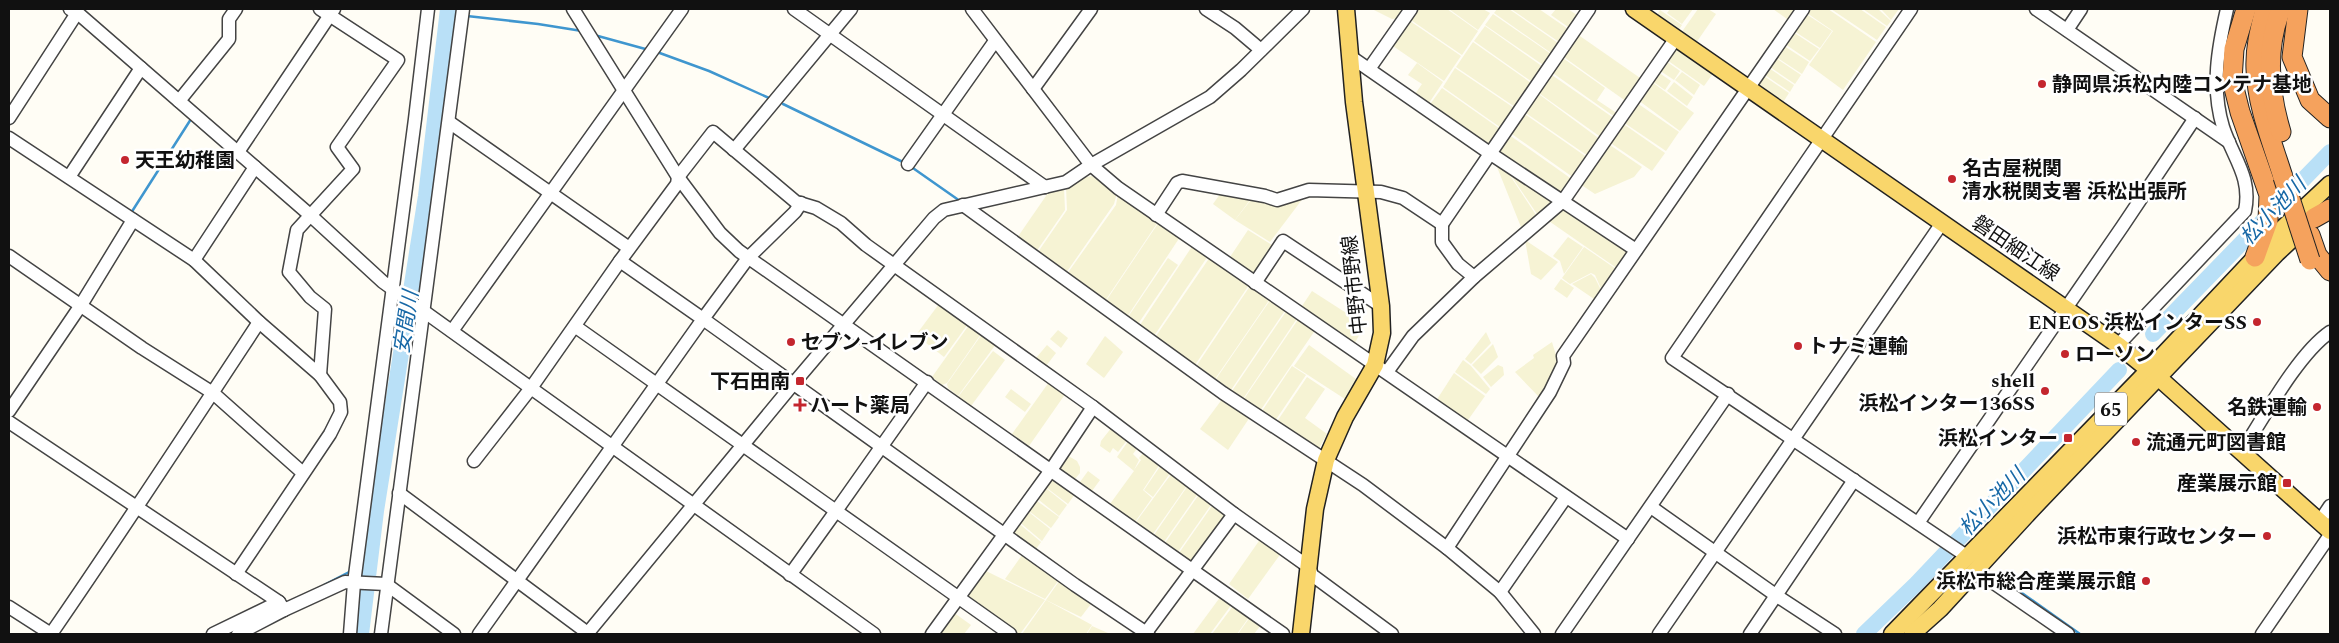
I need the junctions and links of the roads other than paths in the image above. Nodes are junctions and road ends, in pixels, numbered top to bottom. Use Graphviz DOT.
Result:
graph roads {
  1 [pos="236,9"];
  2 [pos="428,9"];
  3 [pos="463,9"];
  4 [pos="573,9"];
  5 [pos="682,9"];
  6 [pos="794,9"];
  7 [pos="851,9"];
  8 [pos="1091,9"];
  9 [pos="1206,9"];
  10 [pos="1303,9"];
  11 [pos="1346,9"];
  12 [pos="1411,9"];
  13 [pos="1589,9"];
  14 [pos="1634,9"];
  15 [pos="1803,9"];
  16 [pos="1911,9"];
  17 [pos="2036,9"];
  18 [pos="2081,9"];
  19 [pos="2227,9"];
  20 [pos="2246,9"];
  21 [pos="2265,9"];
  22 [pos="2281,9"];
  23 [pos="2298,9"];
  24 [pos="976,10"];
  25 [pos="78,11"];
  26 [pos="328,11"];
  27 [pos="2067,30"];
  28 [pos="831,35"];
  29 [pos="1676,38"];
  30 [pos="995,41"];
  31 [pos="1261,50"];
  32 [pos="1351,56"];
  33 [pos="141,68"];
  34 [pos="1369,69"];
  35 [pos="1749,88"];
  36 [pos="624,89"];
  37 [pos="1033,89"];
  38 [pos="179,101"];
  39 [pos="942,114"];
  40 [pos="9,118"];
  41 [pos="2195,118"];
  42 [pos="2330,118"];
  43 [pos="449,122"];
  44 [pos="9,138"];
  45 [pos="1822,139"];
  46 [pos="2230,142"];
  47 [pos="734,150"];
  48 [pos="238,152"];
  49 [pos="1491,154"];
  50 [pos="908,164"];
  51 [pos="1091,165"];
  52 [pos="255,167"];
  53 [pos="2288,172"];
  54 [pos="69,177"];
  55 [pos="678,177"];
  56 [pos="2330,184"];
  57 [pos="1045,187"];
  58 [pos="550,192"];
  59 [pos="1366,192"];
  60 [pos="1563,201"];
  61 [pos="801,203"];
  62 [pos="2330,204"];
  63 [pos="963,205"];
  64 [pos="2322,213"];
  65 [pos="310,215"];
  66 [pos="1156,215"];
  67 [pos="133,220"];
  68 [pos="1942,223"];
  69 [pos="1442,224"];
  70 [pos="629,248"];
  71 [pos="1636,250"];
  72 [pos="9,256"];
  73 [pos="2255,257"];
  74 [pos="748,258"];
  75 [pos="194,260"];
  76 [pos="620,261"];
  77 [pos="893,264"];
  78 [pos="2329,275"];
  79 [pos="1474,277"];
  80 [pos="1255,283"];
  81 [pos="393,290"];
  82 [pos="81,305"];
  83 [pos="1381,306"];
  84 [pos="2065,308"];
  85 [pos="424,311"];
  86 [pos="703,319"];
  87 [pos="259,322"];
  88 [pos="844,323"];
  89 [pos="576,326"];
  90 [pos="452,331"];
  91 [pos="2330,332"];
  92 [pos="2118,344"];
  93 [pos="1381,368"];
  94 [pos="320,374"];
  95 [pos="2154,374"];
  96 [pos="927,382"];
  97 [pos="794,383"];
  98 [pos="657,384"];
  99 [pos="532,388"];
  100 [pos="213,393"];
  101 [pos="1728,394"];
  102 [pos="1093,408"];
  103 [pos="9,411"];
  104 [pos="9,422"];
  105 [pos="1793,440"];
  106 [pos="743,444"];
  107 [pos="612,446"];
  108 [pos="880,446"];
  109 [pos="2242,451"];
  110 [pos="1508,456"];
  111 [pos="1326,460"];
  112 [pos="474,461"];
  113 [pos="1051,470"];
  114 [pos="303,473"];
  115 [pos="1854,480"];
  116 [pos="399,494"];
  117 [pos="1566,497"];
  118 [pos="692,506"];
  119 [pos="2330,506"];
  120 [pos="1651,507"];
  121 [pos="138,508"];
  122 [pos="836,511"];
  123 [pos="1234,514"];
  124 [pos="1918,522"];
  125 [pos="2325,526"];
  126 [pos="1004,533"];
  127 [pos="2330,535"];
  128 [pos="1628,539"];
  129 [pos="1447,548"];
  130 [pos="1716,553"];
  131 [pos="1968,560"];
  132 [pos="1309,567"];
  133 [pos="1193,569"];
  134 [pos="236,574"];
  135 [pos="356,575"];
  136 [pos="790,575"];
  137 [pos="517,582"];
  138 [pos="387,585"];
  139 [pos="1500,592"];
  140 [pos="1776,596"];
  141 [pos="957,598"];
  142 [pos="281,606"];
  143 [pos="9,607"];
  144 [pos="51,634"];
  145 [pos="213,634"];
  146 [pos="238,634"];
  147 [pos="350,634"];
  148 [pos="382,634"];
  149 [pos="454,634"];
  150 [pos="480,634"];
  151 [pos="588,634"];
  152 [pos="874,634"];
  153 [pos="932,634"];
  154 [pos="1010,634"];
  155 [pos="1147,634"];
  156 [pos="1283,634"];
  157 [pos="1301,634"];
  158 [pos="1392,634"];
  159 [pos="1534,634"];
  160 [pos="1562,634"];
  161 [pos="1659,634"];
  162 [pos="1750,634"];
  163 [pos="1835,634"];
  164 [pos="1892,634"];
  165 [pos="1912,634"];
  166 [pos="2068,634"];
  167 [pos="2262,634"];
  1 -- 38 [label="street"];
  2 -- 81 [label="street"];
  3 -- 43 [label="street"];
  4 -- 36 [label="street"];
  5 -- 36 [label="street"];
  6 -- 28 [label="street"];
  7 -- 28 [label="street"];
  8 -- 37 [label="street"];
  9 -- 31 [label="street"];
  10 -- 31 [label="street"];
  11 -- 32 [label="main road, 中野市野線"];
  12 -- 34 [label="street"];
  13 -- 49 [label="street"];
  14 -- 29 [label="main road, 磐田細江線"];
  15 -- 35 [label="street"];
  16 -- 45 [label="street"];
  17 -- 27 [label="street"];
  18 -- 27 [label="street"];
  19 -- 46 [label="street"];
  20 -- 73 [label="highway"];
  21 -- 53 [label="highway"];
  22 -- 53 [label="highway"];
  23 -- 42 [label="highway"];
  24 -- 30 [label="street"];
  25 -- 33 [label="street"];
  25 -- 40 [label="street"];
  26 -- 48 [label="street"];
  26 -- 65 [label="street"];
  27 -- 41 [label="street"];
  28 -- 39 [label="street"];
  28 -- 47 [label="street"];
  29 -- 35 [label="main road, 磐田細江線"];
  29 -- 60 [label="street"];
  30 -- 37 [label="street"];
  30 -- 39 [label="street"];
  31 -- 51 [label="street"];
  32 -- 34 [label="street"];
  32 -- 59 [label="main road, 中野市野線"];
  33 -- 38 [label="street"];
  33 -- 54 [label="street"];
  34 -- 49 [label="street"];
  35 -- 45 [label="main road, 磐田細江線"];
  35 -- 71 [label="street"];
  36 -- 55 [label="street"];
  36 -- 58 [label="street"];
  37 -- 51 [label="street"];
  38 -- 48 [label="street"];
  39 -- 50 [label="street"];
  39 -- 57 [label="street"];
  41 -- 46 [label="street"];
  41 -- 84 [label="street"];
  43 -- 58 [label="street"];
  43 -- 85 [label="street"];
  44 -- 54 [label="street"];
  45 -- 68 [label="main road, 磐田細江線"];
  45 -- 101 [label="street"];
  46 -- 92 [label="street"];
  47 -- 55 [label="street"];
  47 -- 61 [label="street"];
  48 -- 52 [label="street"];
  49 -- 60 [label="street"];
  49 -- 69 [label="street"];
  51 -- 57 [label="street"];
  51 -- 66 [label="street"];
  52 -- 65 [label="street"];
  52 -- 75 [label="street"];
  53 -- 78 [label="highway"];
  53 -- 78 [label="highway, bridge"];
  54 -- 67 [label="street"];
  55 -- 70 [label="street"];
  55 -- 74 [label="street"];
  56 -- 73 [label="main road, 65"];
  57 -- 63 [label="street"];
  58 -- 70 [label="street"];
  58 -- 90 [label="street"];
  59 -- 66 [label="street"];
  59 -- 69 [label="street"];
  59 -- 83 [label="main road, 中野市野線"];
  60 -- 71 [label="street"];
  60 -- 79 [label="street"];
  61 -- 74 [label="street"];
  61 -- 77 [label="street"];
  62 -- 64 [label="main road, 65"];
  63 -- 77 [label="street"];
  63 -- 111 [label="street"];
  64 -- 95 [label="main road, 65"];
  65 -- 81 [label="street"];
  65 -- 94 [label="street"];
  66 -- 80 [label="street"];
  67 -- 75 [label="street"];
  67 -- 82 [label="street"];
  68 -- 84 [label="main road, 磐田細江線"];
  68 -- 105 [label="street"];
  69 -- 79 [label="street"];
  70 -- 76 [label="street"];
  71 -- 110 [label="street"];
  72 -- 82 [label="street"];
  73 -- 95 [label="main road, 65"];
  74 -- 86 [label="street"];
  74 -- 88 [label="street"];
  75 -- 87 [label="street"];
  76 -- 86 [label="street"];
  76 -- 89 [label="street"];
  77 -- 88 [label="street"];
  77 -- 102 [label="street"];
  79 -- 93 [label="street"];
  80 -- 83 [label="street"];
  80 -- 93 [label="street"];
  81 -- 85 [label="street"];
  81 -- 135 [label="street"];
  82 -- 100 [label="street"];
  82 -- 103 [label="street"];
  83 -- 93 [label="main road, 中野市野線"];
  84 -- 92 [label="main road, 磐田細江線"];
  84 -- 124 [label="street"];
  85 -- 90 [label="street"];
  85 -- 116 [label="street"];
  86 -- 97 [label="street"];
  86 -- 98 [label="street"];
  87 -- 94 [label="street"];
  87 -- 100 [label="street"];
  88 -- 96 [label="street"];
  88 -- 97 [label="street"];
  89 -- 98 [label="street"];
  89 -- 99 [label="street"];
  90 -- 99 [label="street"];
  91 -- 109 [label="street"];
  92 -- 95 [label="main road, 磐田細江線"];
  93 -- 110 [label="street"];
  93 -- 111 [label="main road, 中野市野線"];
  94 -- 114 [label="street"];
  95 -- 109 [label="main road, 磐田細江線"];
  95 -- 131 [label="main road, 65"];
  96 -- 108 [label="street"];
  96 -- 113 [label="street"];
  97 -- 106 [label="street"];
  97 -- 108 [label="street"];
  98 -- 106 [label="street"];
  98 -- 107 [label="street"];
  99 -- 107 [label="street"];
  99 -- 112 [label="street"];
  100 -- 114 [label="street"];
  100 -- 121 [label="street"];
  101 -- 105 [label="street"];
  101 -- 120 [label="street"];
  102 -- 113 [label="street"];
  102 -- 123 [label="street"];
  104 -- 121 [label="street"];
  105 -- 115 [label="street"];
  105 -- 130 [label="street"];
  106 -- 118 [label="street"];
  106 -- 122 [label="street"];
  107 -- 118 [label="street"];
  107 -- 137 [label="street"];
  108 -- 122 [label="street"];
  108 -- 126 [label="street"];
  109 -- 125 [label="main road, 磐田細江線"];
  110 -- 117 [label="street"];
  110 -- 129 [label="street"];
  111 -- 129 [label="street"];
  111 -- 132 [label="main road, 中野市野線"];
  113 -- 126 [label="street"];
  113 -- 133 [label="street"];
  114 -- 134 [label="street"];
  115 -- 124 [label="street"];
  115 -- 140 [label="street"];
  116 -- 137 [label="street"];
  116 -- 138 [label="street"];
  117 -- 128 [label="street"];
  117 -- 139 [label="street"];
  118 -- 136 [label="street"];
  118 -- 151 [label="street"];
  119 -- 125 [label="street"];
  120 -- 128 [label="street"];
  120 -- 130 [label="street"];
  121 -- 134 [label="street"];
  121 -- 144 [label="street"];
  122 -- 136 [label="street"];
  122 -- 141 [label="street"];
  123 -- 132 [label="street"];
  123 -- 133 [label="street"];
  124 -- 131 [label="street"];
  126 -- 141 [label="street"];
  126 -- 155 [label="street"];
  127 -- 167 [label="street"];
  128 -- 160 [label="street"];
  129 -- 139 [label="street"];
  130 -- 140 [label="street"];
  130 -- 161 [label="street"];
  131 -- 164 [label="main road, 65"];
  131 -- 165 [label="main road, 65"];
  131 -- 166 [label="street"];
  132 -- 157 [label="main road, 中野市野線"];
  132 -- 158 [label="street"];
  133 -- 155 [label="street"];
  133 -- 156 [label="street"];
  134 -- 142 [label="street"];
  135 -- 138 [label="street"];
  135 -- 142 [label="street"];
  135 -- 147 [label="street"];
  136 -- 152 [label="street"];
  137 -- 150 [label="street"];
  137 -- 151 [label="street"];
  138 -- 148 [label="street"];
  138 -- 149 [label="street"];
  139 -- 159 [label="street"];
  140 -- 162 [label="street"];
  140 -- 163 [label="street"];
  141 -- 153 [label="street"];
  141 -- 154 [label="street"];
  142 -- 145 [label="street"];
  142 -- 146 [label="street"];
  143 -- 144 [label="street"];
}
